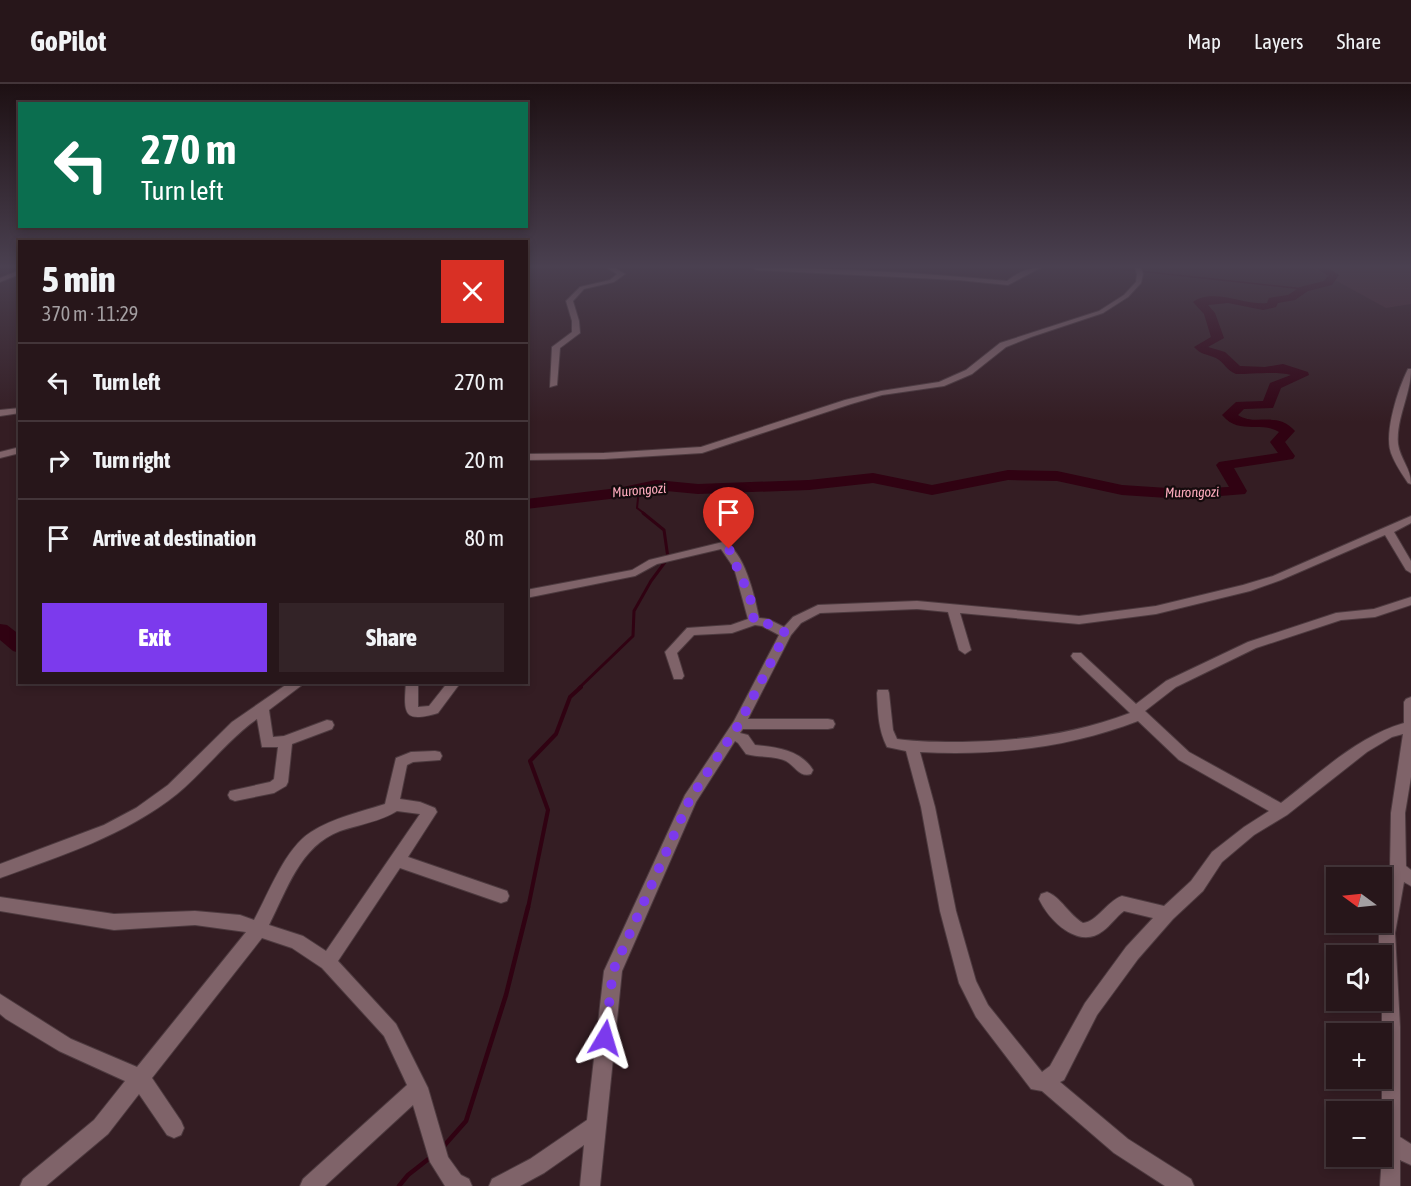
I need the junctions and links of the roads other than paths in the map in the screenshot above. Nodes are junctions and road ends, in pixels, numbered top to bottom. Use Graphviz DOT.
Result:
graph roads {
  1 [pos="576,319"];
  2 [pos="1075,319"];
  3 [pos="1411,371"];
  4 [pos="553,385"];
  5 [pos="18,411"];
  6 [pos="0,413"];
  7 [pos="18,450"];
  8 [pos="0,455"];
  9 [pos="528,457"];
  10 [pos="1411,481"];
  11 [pos="1411,519"];
  12 [pos="1388,531"];
  13 [pos="1411,570"];
  14 [pos="528,594"];
  15 [pos="1411,601"];
  16 [pos="953,608"];
  17 [pos="754,621"];
  18 [pos="786,633"];
  19 [pos="965,650"];
  20 [pos="1077,656"];
  21 [pos="678,676"];
  22 [pos="297,684"];
  23 [pos="412,684"];
  24 [pos="453,684"];
  25 [pos="883,693"];
  26 [pos="1411,702"];
  27 [pos="262,707"];
  28 [pos="1138,713"];
  29 [pos="828,724"];
  30 [pos="327,725"];
  31 [pos="1409,727"];
  32 [pos="735,730"];
  33 [pos="285,741"];
  34 [pos="912,747"];
  35 [pos="435,756"];
  36 [pos="806,770"];
  37 [pos="235,795"];
  38 [pos="392,804"];
  39 [pos="1282,811"];
  40 [pos="396,860"];
  41 [pos="0,872"];
  42 [pos="1404,874"];
  43 [pos="501,897"];
  44 [pos="1047,899"];
  45 [pos="0,904"];
  46 [pos="1167,914"];
  47 [pos="258,930"];
  48 [pos="327,962"];
  49 [pos="0,1003"];
  50 [pos="141,1078"];
  51 [pos="1045,1082"];
  52 [pos="418,1089"];
  53 [pos="1390,1101"];
  54 [pos="595,1126"];
  55 [pos="174,1128"];
  56 [pos="1392,1143"];
  57 [pos="1411,1155"];
  58 [pos="1390,1167"];
  59 [pos="30,1186"];
  60 [pos="310,1186"];
  61 [pos="462,1186"];
  62 [pos="499,1186"];
  63 [pos="590,1186"];
  64 [pos="1184,1186"];
  65 [pos="1390,1186"];
  1 -- 4 [label="street"];
  2 -- 9 [label="street"];
  3 -- 10 [label="street"];
  5 -- 6 [label="street"];
  7 -- 8 [label="street"];
  11 -- 12 [label="street"];
  12 -- 13 [label="street"];
  12 -- 16 [label="street"];
  14 -- 17 [label="street"];
  15 -- 28 [label="street"];
  16 -- 18 [label="street"];
  16 -- 19 [label="street"];
  17 -- 18 [label="street"];
  17 -- 21 [label="street"];
  18 -- 32 [label="street"];
  20 -- 28 [label="street"];
  22 -- 27 [label="street"];
  23 -- 24 [label="street"];
  25 -- 34 [label="street"];
  26 -- 31 [label="street"];
  27 -- 33 [label="street"];
  27 -- 41 [label="street"];
  28 -- 34 [label="street"];
  28 -- 39 [label="street"];
  29 -- 32 [label="street"];
  30 -- 33 [label="street"];
  31 -- 39 [label="street"];
  31 -- 42 [label="street"];
  32 -- 36 [label="street"];
  32 -- 54 [label="street"];
  33 -- 37 [label="street"];
  34 -- 51 [label="street"];
  35 -- 38 [label="street"];
  38 -- 40 [label="street"];
  38 -- 47 [label="street"];
  39 -- 46 [label="street"];
  40 -- 43 [label="street"];
  40 -- 48 [label="street"];
  42 -- 53 [label="street"];
  44 -- 46 [label="street"];
  45 -- 47 [label="street"];
  46 -- 51 [label="street"];
  47 -- 48 [label="street"];
  47 -- 50 [label="street"];
  48 -- 52 [label="street"];
  49 -- 50 [label="street"];
  50 -- 55 [label="street"];
  50 -- 59 [label="street"];
  51 -- 64 [label="street"];
  52 -- 60 [label="street"];
  52 -- 61 [label="street"];
  54 -- 62 [label="street"];
  54 -- 63 [label="street"];
  56 -- 57 [label="street"];
  58 -- 65 [label="street"];
}
